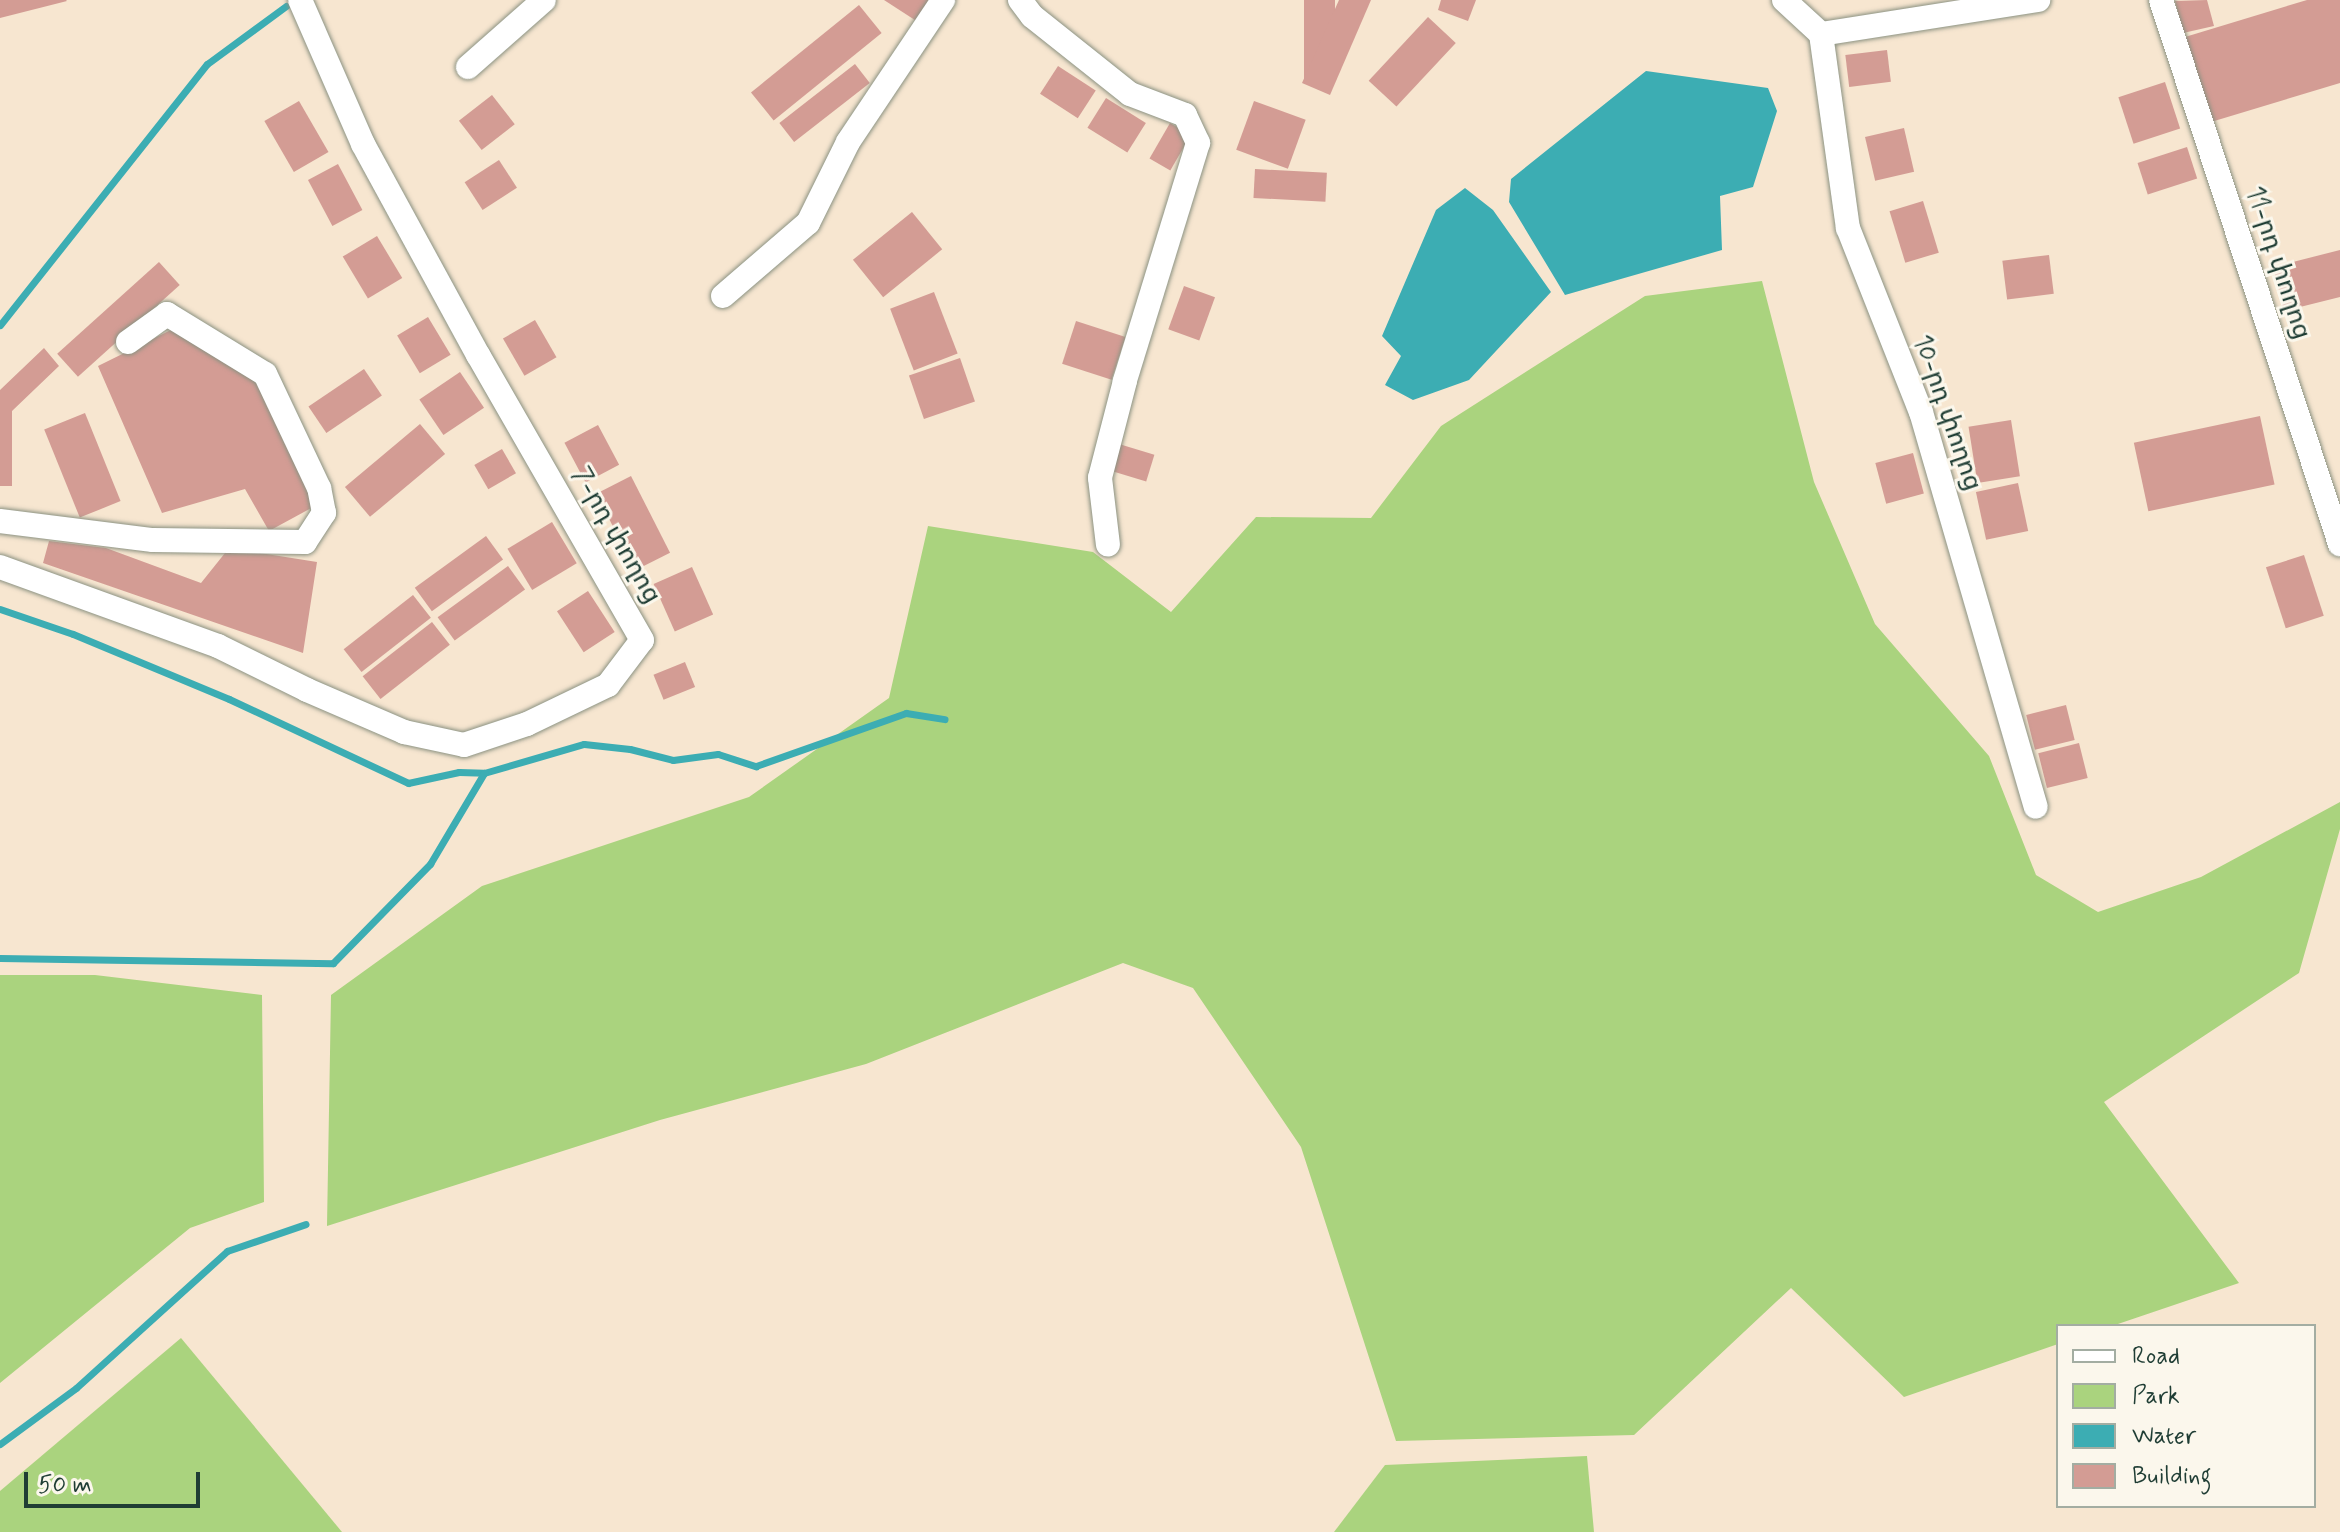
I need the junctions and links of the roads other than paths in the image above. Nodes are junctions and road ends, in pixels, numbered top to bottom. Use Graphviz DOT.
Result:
graph roads {
  1 [pos="300,0"];
  2 [pos="544,0"];
  3 [pos="943,0"];
  4 [pos="1020,0"];
  5 [pos="1784,0"];
  6 [pos="2038,0"];
  7 [pos="2161,0"];
  8 [pos="1821,34"];
  9 [pos="468,67"];
  10 [pos="723,296"];
  11 [pos="128,342"];
  12 [pos="0,521"];
  13 [pos="2340,544"];
  14 [pos="1108,545"];
  15 [pos="0,567"];
  16 [pos="2036,807"];
  1 -- 15 [label="street, 7-րդ փողոց"];
  2 -- 9 [label="street"];
  3 -- 10 [label="street"];
  4 -- 14 [label="street"];
  5 -- 8 [label="street"];
  6 -- 8 [label="street"];
  7 -- 13 [label="street, 11-րդ փողոց"];
  8 -- 16 [label="street, 10-րդ փողոց"];
  11 -- 12 [label="street"];
}
